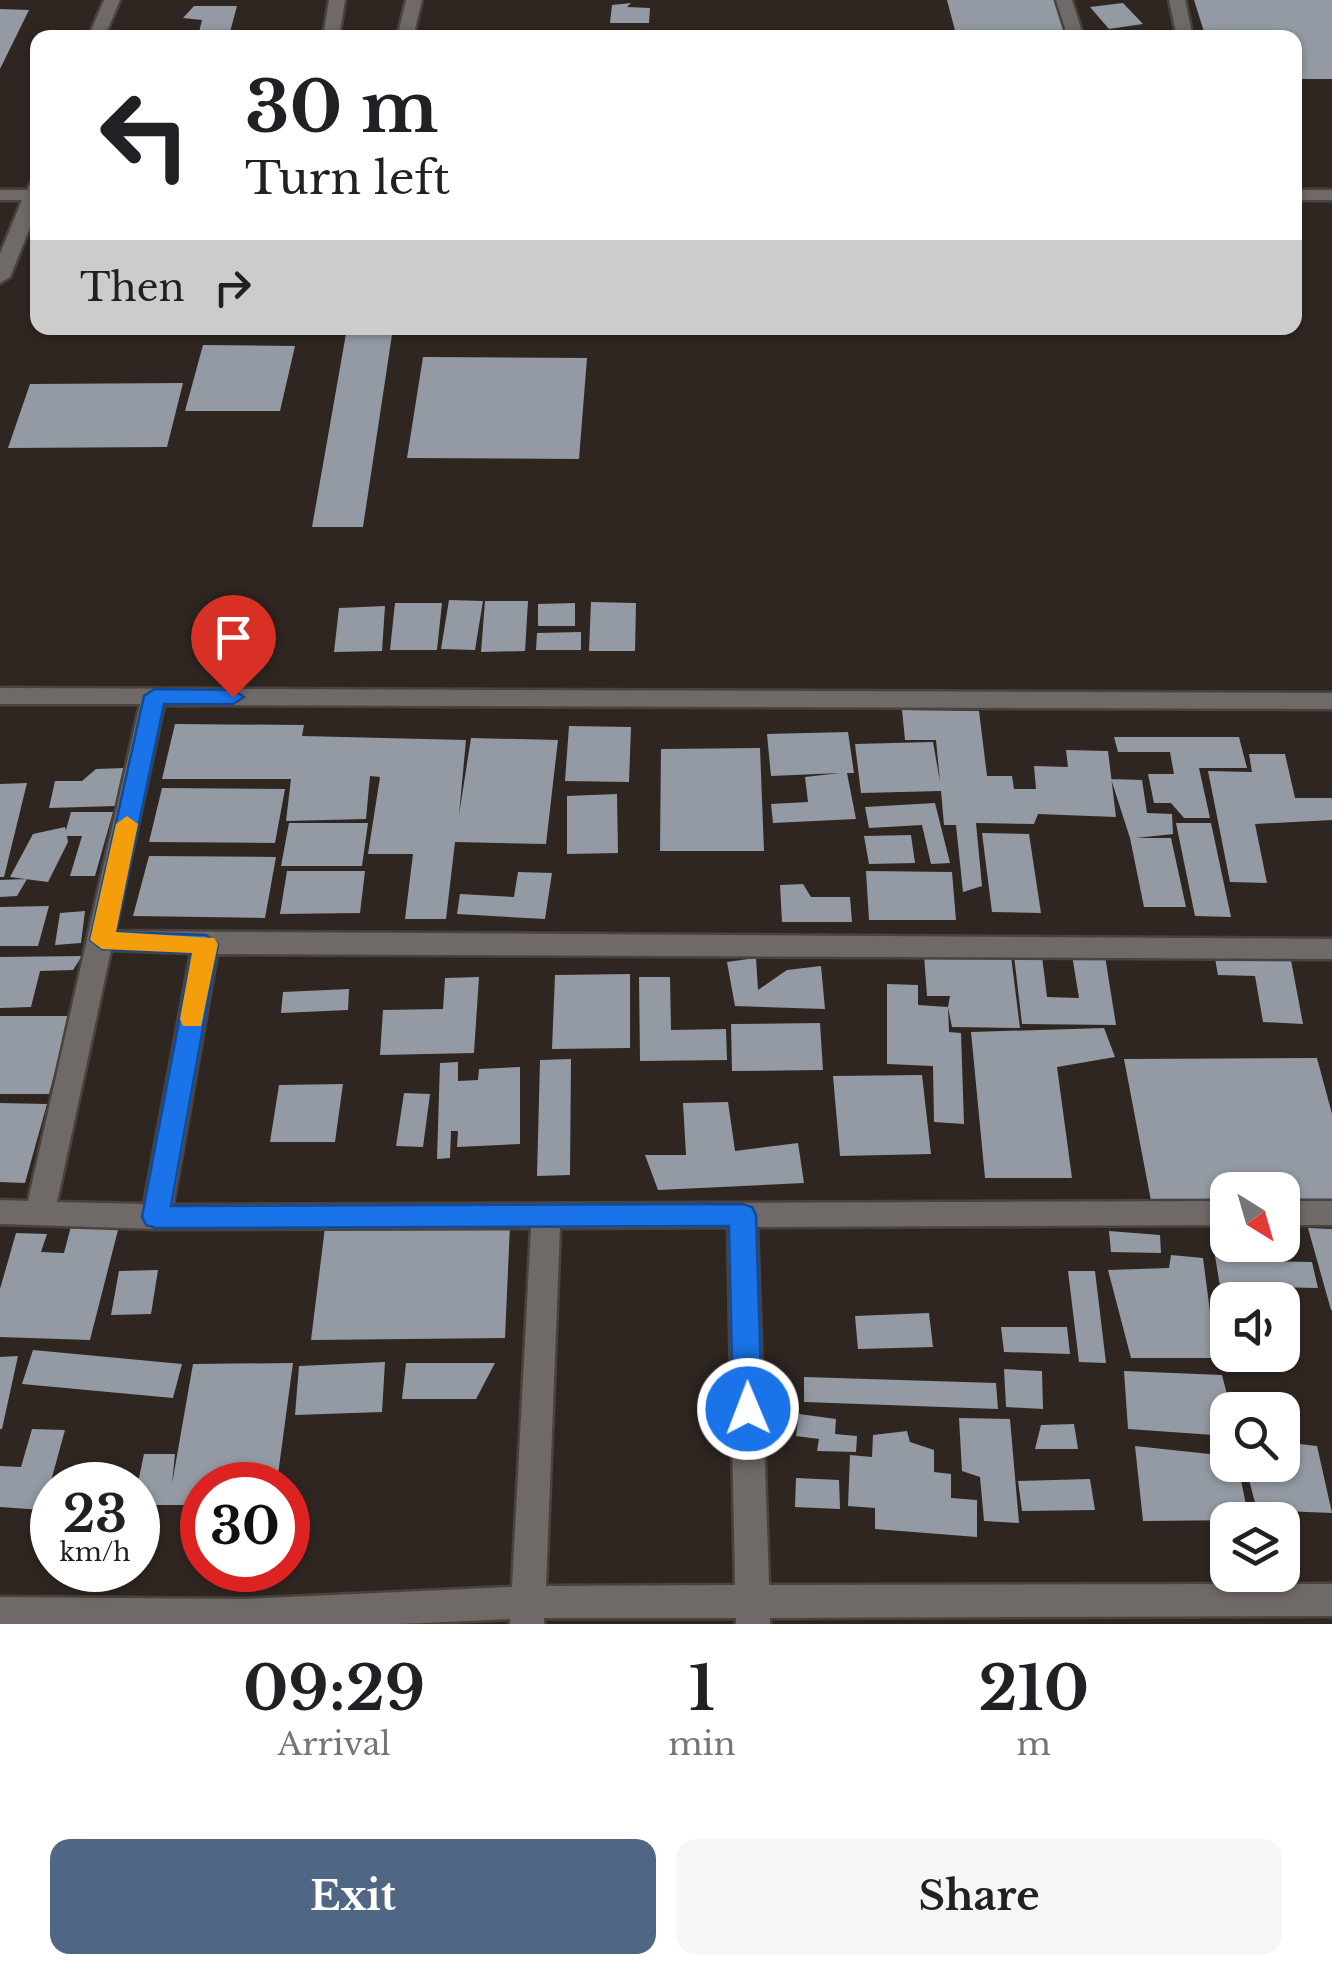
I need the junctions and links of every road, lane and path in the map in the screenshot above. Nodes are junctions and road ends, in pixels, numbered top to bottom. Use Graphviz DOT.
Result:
graph roads {
  1 [pos="112,0"];
  2 [pos="337,0"];
  3 [pos="414,0"];
  4 [pos="1064,0"];
  5 [pos="1177,0"];
  6 [pos="99,30"];
  7 [pos="333,30"];
  8 [pos="408,30"];
  9 [pos="1073,30"];
  10 [pos="1183,30"];
  11 [pos="30,192"];
  12 [pos="0,194"];
  13 [pos="1302,195"];
  14 [pos="1332,195"];
  15 [pos="30,206"];
  16 [pos="0,278"];
  17 [pos="0,696"];
  18 [pos="154,696"];
  19 [pos="1332,701"];
  20 [pos="102,940"];
  21 [pos="206,944"];
  22 [pos="1331,953"];
  23 [pos="0,1212"];
  24 [pos="40,1212"];
  25 [pos="1210,1213"];
  26 [pos="1300,1213"];
  27 [pos="1332,1213"];
  28 [pos="546,1214"];
  29 [pos="742,1215"];
  30 [pos="156,1217"];
  31 [pos="1332,1600"];
  32 [pos="0,1613"];
  33 [pos="528,1613"];
  34 [pos="753,1614"];
  1 -- 6 [label="street"];
  2 -- 7 [label="street"];
  3 -- 8 [label="street"];
  4 -- 9 [label="street"];
  5 -- 10 [label="street"];
  11 -- 12 [label="street"];
  13 -- 14 [label="street"];
  15 -- 16 [label="street"];
  17 -- 18 [label="street"];
  18 -- 19 [label="street"];
  18 -- 20 [label="street"];
  20 -- 21 [label="street"];
  20 -- 24 [label="street"];
  21 -- 22 [label="street"];
  21 -- 30 [label="street"];
  23 -- 24 [label="street"];
  24 -- 30 [label="street"];
  25 -- 29 [label="street"];
  26 -- 27 [label="street"];
  28 -- 29 [label="street"];
  28 -- 30 [label="street"];
  28 -- 33 [label="street"];
  29 -- 34 [label="street"];
  31 -- 34 [label="street"];
  32 -- 33 [label="street"];
  33 -- 34 [label="street"];
}
